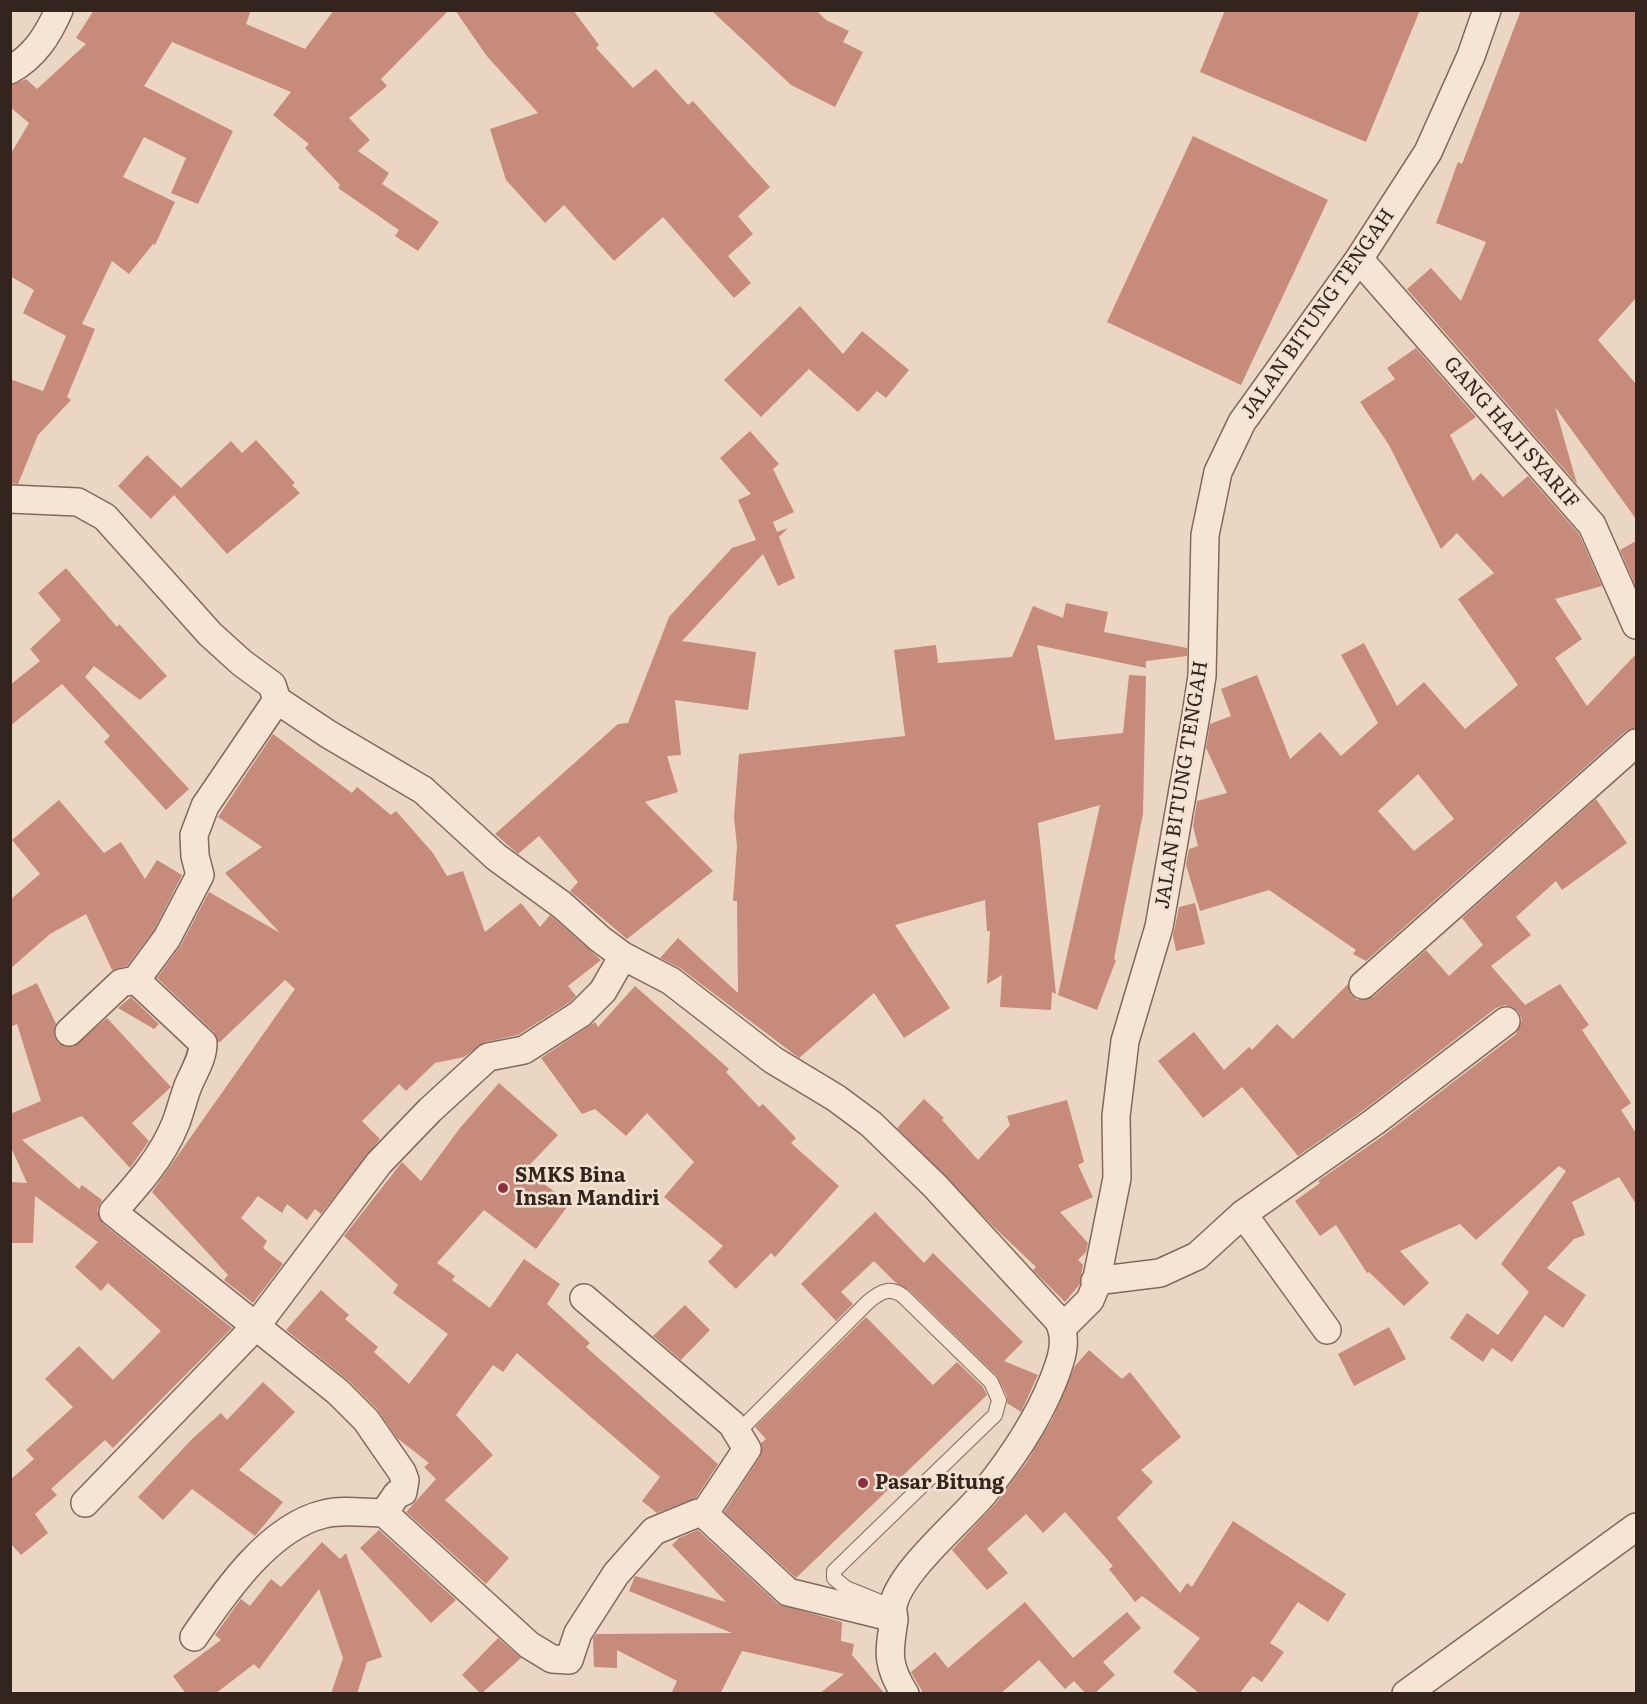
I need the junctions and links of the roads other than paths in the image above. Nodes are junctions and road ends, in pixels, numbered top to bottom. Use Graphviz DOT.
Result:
graph roads {
  1 [pos="59,10"];
  2 [pos="1487,10"];
  3 [pos="10,70"];
  4 [pos="1359,259"];
  5 [pos="10,499"];
  6 [pos="1636,625"];
  7 [pos="277,700"];
  8 [pos="1636,743"];
  9 [pos="623,956"];
  10 [pos="136,980"];
  11 [pos="1363,985"];
  12 [pos="1506,1021"];
  13 [pos="69,1032"];
  14 [pos="1243,1214"];
  15 [pos="1095,1281"];
  16 [pos="584,1298"];
  17 [pos="256,1326"];
  18 [pos="1062,1328"];
  19 [pos="1327,1330"];
  20 [pos="736,1434"];
  21 [pos="85,1503"];
  22 [pos="384,1513"];
  23 [pos="704,1514"];
  24 [pos="1636,1527"];
  25 [pos="893,1612"];
  26 [pos="194,1637"];
  27 [pos="1421,1689"];
  28 [pos="904,1694"];
  1 -- 3 [label="street"];
  2 -- 4 [label="street, JALAN BITUNG TENGAH"];
  4 -- 6 [label="street, GANG HAJI SYARIF"];
  4 -- 15 [label="street, JALAN BITUNG TENGAH"];
  5 -- 7 [label="street"];
  7 -- 9 [label="street"];
  7 -- 10 [label="street"];
  8 -- 11 [label="street"];
  9 -- 17 [label="street"];
  9 -- 18 [label="street"];
  10 -- 13 [label="street"];
  10 -- 17 [label="street"];
  12 -- 14 [label="street"];
  14 -- 15 [label="street"];
  14 -- 19 [label="street"];
  15 -- 18 [label="street, JALAN BITUNG TENGAH"];
  16 -- 20 [label="street"];
  17 -- 21 [label="street"];
  17 -- 22 [label="street"];
  18 -- 25 [label="street"];
  20 -- 23 [label="street"];
  20 -- 25 [label="lane"];
  22 -- 23 [label="street"];
  22 -- 26 [label="street"];
  23 -- 25 [label="street"];
  24 -- 27 [label="street"];
  25 -- 28 [label="street"];
}
